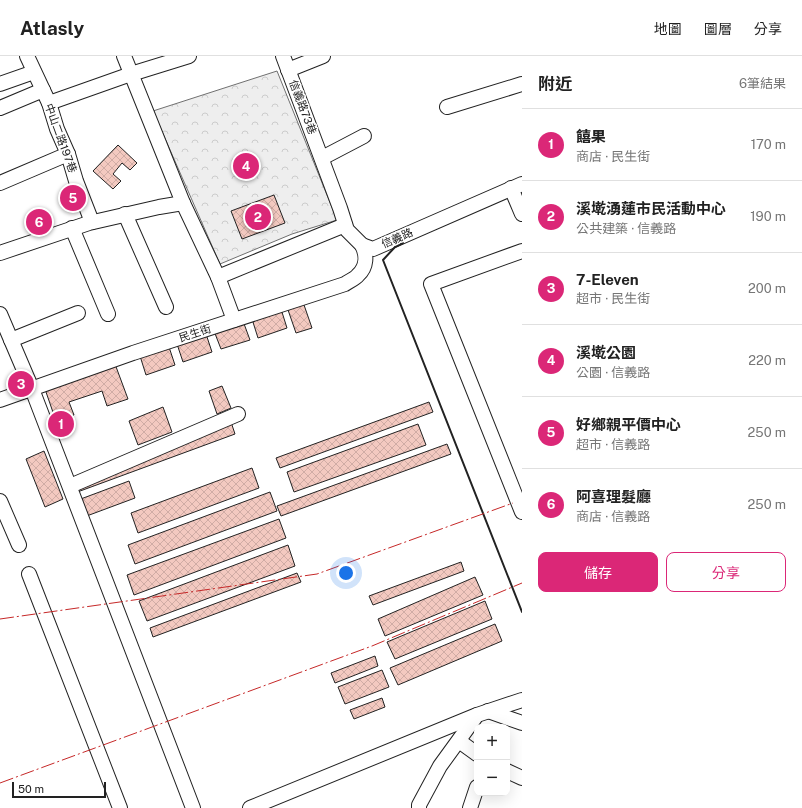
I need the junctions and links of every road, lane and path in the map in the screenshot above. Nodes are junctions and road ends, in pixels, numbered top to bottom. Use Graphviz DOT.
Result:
graph roads {
  1 [pos="27,56"];
  2 [pos="124,56"];
  3 [pos="189,56"];
  4 [pos="283,56"];
  5 [pos="323,56"];
  6 [pos="288,70"];
  7 [pos="34,72"];
  8 [pos="131,74"];
  9 [pos="0,84"];
  10 [pos="522,84"];
  11 [pos="46,96"];
  12 [pos="447,107"];
  13 [pos="0,108"];
  14 [pos="364,136"];
  15 [pos="68,154"];
  16 [pos="322,158"];
  17 [pos="0,183"];
  18 [pos="517,186"];
  19 [pos="183,204"];
  20 [pos="126,214"];
  21 [pos="522,214"];
  22 [pos="92,222"];
  23 [pos="345,225"];
  24 [pos="72,228"];
  25 [pos="362,245"];
  26 [pos="522,251"];
  27 [pos="0,252"];
  28 [pos="218,277"];
  29 [pos="166,306"];
  30 [pos="78,313"];
  31 [pos="0,314"];
  32 [pos="108,314"];
  33 [pos="234,320"];
  34 [pos="11,340"];
  35 [pos="32,389"];
  36 [pos="0,400"];
  37 [pos="238,414"];
  38 [pos="70,486"];
  39 [pos="0,501"];
  40 [pos="522,512"];
  41 [pos="19,545"];
  42 [pos="29,574"];
  43 [pos="522,700"];
  44 [pos="483,713"];
  45 [pos="522,722"];
  46 [pos="459,741"];
  47 [pos="474,752"];
  48 [pos="510,772"];
  49 [pos="522,778"];
  50 [pos="474,796"];
  51 [pos="120,808"];
  52 [pos="193,808"];
  53 [pos="250,808"];
  54 [pos="418,808"];
  55 [pos="470,808"];
  1 -- 7 [label="street, 中山二路197巷"];
  2 -- 8 [label="street"];
  3 -- 8 [label="street"];
  4 -- 6 [label="street, 信義路73巷"];
  5 -- 6 [label="street"];
  6 -- 16 [label="street, 信義路73巷"];
  7 -- 9 [label="street"];
  7 -- 11 [label="street, 中山二路197巷"];
  8 -- 11 [label="street"];
  8 -- 19 [label="street"];
  10 -- 12 [label="street"];
  11 -- 13 [label="street"];
  11 -- 15 [label="street, 中山二路197巷"];
  14 -- 16 [label="street"];
  15 -- 17 [label="street"];
  15 -- 22 [label="street, 中山二路197巷"];
  16 -- 23 [label="street"];
  18 -- 21 [label="street"];
  18 -- 25 [label="street, 信義路"];
  19 -- 20 [label="street"];
  19 -- 28 [label="street"];
  20 -- 22 [label="street"];
  20 -- 29 [label="street"];
  22 -- 24 [label="street"];
  23 -- 25 [label="street"];
  23 -- 28 [label="street"];
  24 -- 27 [label="street"];
  24 -- 32 [label="street"];
  25 -- 33 [label="street, 民生街"];
  26 -- 40 [label="street"];
  28 -- 33 [label="street"];
  30 -- 34 [label="street"];
  31 -- 34 [label="street"];
  33 -- 35 [label="street, 民生街"];
  34 -- 35 [label="street"];
  35 -- 36 [label="street, 民生街"];
  35 -- 38 [label="street"];
  37 -- 38 [label="street"];
  38 -- 52 [label="street"];
  39 -- 41 [label="street"];
  42 -- 51 [label="street"];
  43 -- 44 [label="street"];
  44 -- 45 [label="street"];
  44 -- 46 [label="street"];
  44 -- 53 [label="street"];
  46 -- 47 [label="street"];
  46 -- 54 [label="street"];
  48 -- 49 [label="street"];
  50 -- 55 [label="street"];
}
